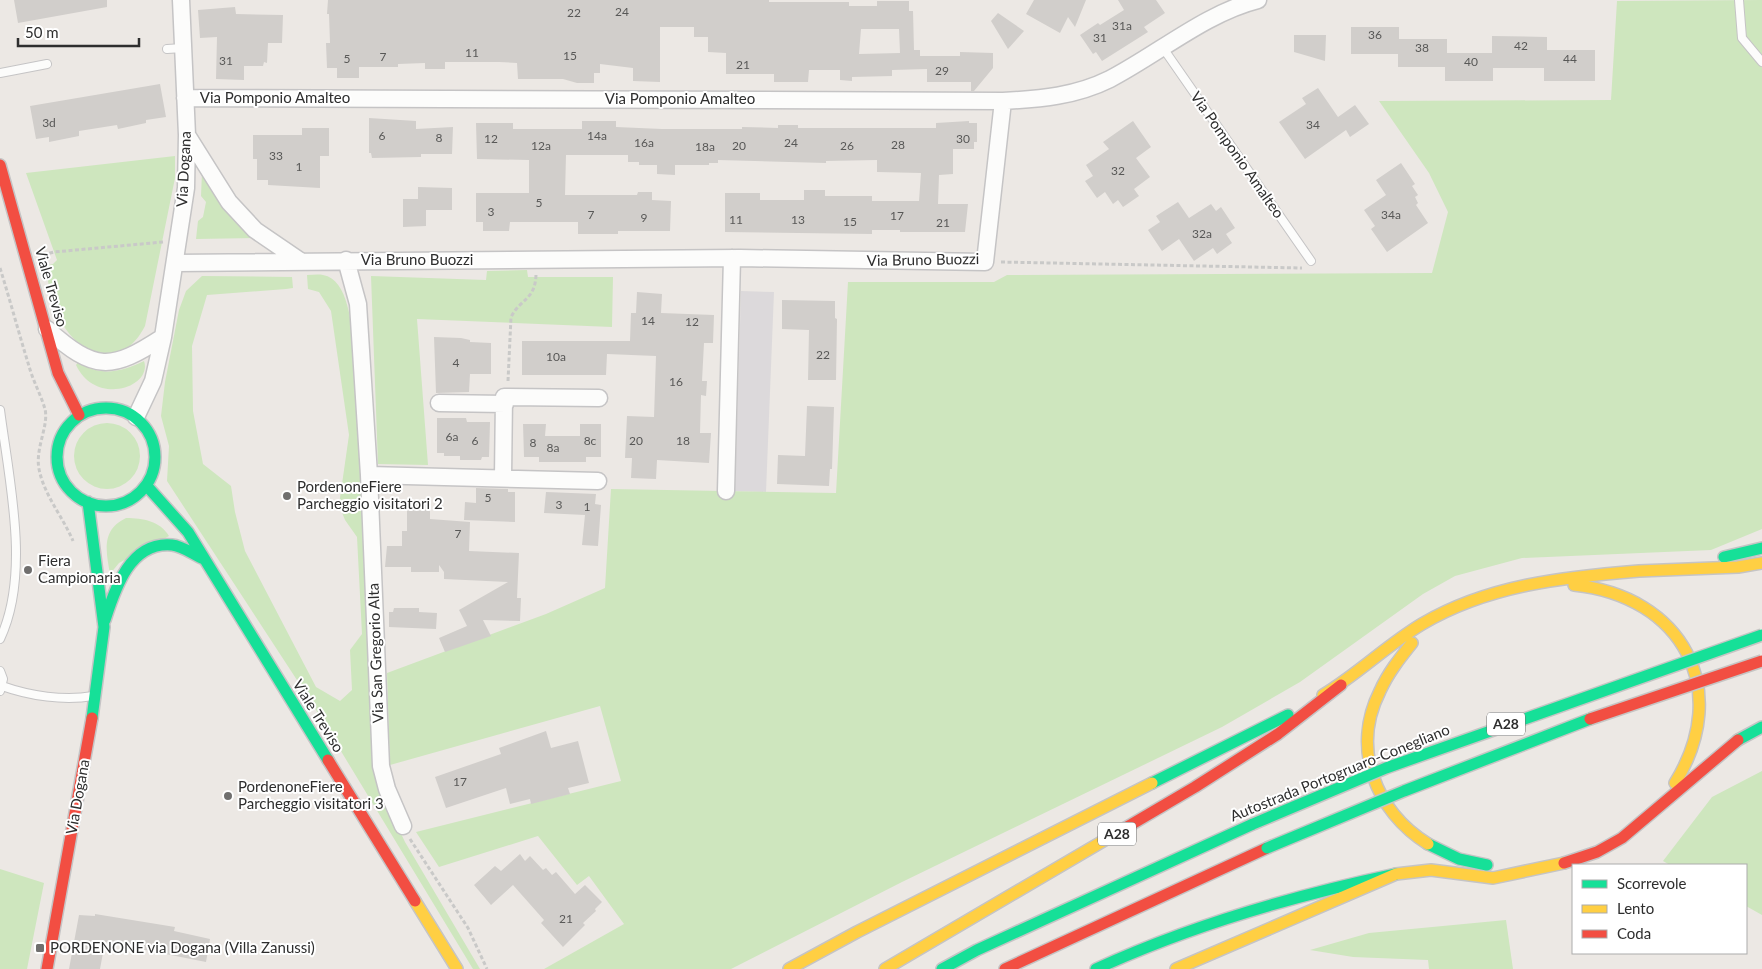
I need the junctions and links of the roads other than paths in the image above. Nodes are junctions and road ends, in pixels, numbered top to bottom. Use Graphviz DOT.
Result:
graph roads {
  1 [pos="180,0"];
  2 [pos="1258,0"];
  3 [pos="1739,0"];
  4 [pos="1163,48"];
  5 [pos="1762,62"];
  6 [pos="47,64"];
  7 [pos="0,73"];
  8 [pos="185,98"];
  9 [pos="1003,101"];
  10 [pos="187,135"];
  11 [pos="0,165"];
  12 [pos="3,187"];
  13 [pos="732,258"];
  14 [pos="299,260"];
  15 [pos="346,260"];
  16 [pos="1311,261"];
  17 [pos="176,263"];
  18 [pos="47,329"];
  19 [pos="163,337"];
  20 [pos="599,398"];
  21 [pos="506,400"];
  22 [pos="439,403"];
  23 [pos="0,410"];
  24 [pos="79,415"];
  25 [pos="136,417"];
  26 [pos="369,475"];
  27 [pos="503,477"];
  28 [pos="598,481"];
  29 [pos="146,485"];
  30 [pos="726,491"];
  31 [pos="88,502"];
  32 [pos="1762,548"];
  33 [pos="204,559"];
  34 [pos="1762,563"];
  35 [pos="1639,571"];
  36 [pos="1524,584"];
  37 [pos="1459,606"];
  38 [pos="104,623"];
  39 [pos="1762,635"];
  40 [pos="0,639"];
  41 [pos="1762,661"];
  42 [pos="0,670"];
  43 [pos="1341,686"];
  44 [pos="1,688"];
  45 [pos="95,696"];
  46 [pos="1762,727"];
  47 [pos="1762,734"];
  48 [pos="1738,740"];
  49 [pos="1665,801"];
  50 [pos="403,826"];
  51 [pos="1534,869"];
  52 [pos="1396,874"];
  53 [pos="47,969"];
  54 [pos="457,969"];
  55 [pos="789,969"];
  56 [pos="885,969"];
  57 [pos="942,969"];
  58 [pos="1005,969"];
  59 [pos="1096,969"];
  60 [pos="1176,969"];
  1 -- 8 [label="street, Via Dogana"];
  2 -- 4 [label="street, Via Pomponio Amalteo"];
  3 -- 5 [label="lane"];
  4 -- 9 [label="street, Via Pomponio Amalteo"];
  4 -- 16 [label="lane, Via Pomponio Amalteo"];
  6 -- 7 [label="lane"];
  8 -- 9 [label="street, Via Pomponio Amalteo"];
  8 -- 10 [label="street, Via Dogana"];
  9 -- 13 [label="street, Via Bruno Buozzi"];
  10 -- 14 [label="street"];
  10 -- 17 [label="street, Via Dogana"];
  11 -- 12 [label="main road, Viale Treviso"];
  12 -- 18 [label="main road, Viale Treviso"];
  13 -- 15 [label="street, Via Bruno Buozzi"];
  13 -- 30 [label="street"];
  14 -- 15 [label="street, Via Bruno Buozzi"];
  14 -- 17 [label="street, Via Bruno Buozzi"];
  15 -- 26 [label="street, Via San Gregorio Alta"];
  17 -- 19 [label="street, Via Dogana"];
  18 -- 19 [label="street"];
  18 -- 24 [label="main road, Viale Treviso"];
  19 -- 25 [label="street, Via Dogana"];
  20 -- 21 [label="street"];
  21 -- 22 [label="street"];
  21 -- 27 [label="street"];
  23 -- 40 [label="lane"];
  24 -- 25 [label="main road"];
  24 -- 31 [label="main road"];
  25 -- 29 [label="main road"];
  26 -- 27 [label="street"];
  26 -- 50 [label="street, Via San Gregorio Alta"];
  27 -- 28 [label="street"];
  29 -- 31 [label="main road"];
  29 -- 33 [label="main road, Viale Treviso"];
  31 -- 38 [label="main road, Via Dogana"];
  32 -- 35 [label="main road"];
  33 -- 38 [label="main road, Via Dogana"];
  33 -- 54 [label="main road, Viale Treviso"];
  34 -- 35 [label="main road"];
  35 -- 36 [label="main road"];
  36 -- 37 [label="main road"];
  36 -- 49 [label="main road"];
  37 -- 43 [label="main road"];
  37 -- 51 [label="main road"];
  38 -- 45 [label="main road, Via Dogana"];
  39 -- 57 [label="main road, Autostrada Portogruaro-Conegliano / A28, bridge"];
  41 -- 58 [label="main road, A28, bridge"];
  42 -- 44 [label="lane"];
  43 -- 55 [label="main road"];
  43 -- 56 [label="main road, A28"];
  44 -- 45 [label="lane"];
  45 -- 53 [label="main road, Via Dogana"];
  46 -- 48 [label="main road"];
  47 -- 48 [label="main road"];
  48 -- 49 [label="main road"];
  49 -- 51 [label="main road"];
  51 -- 52 [label="main road"];
  52 -- 59 [label="main road"];
  52 -- 60 [label="main road"];
}
